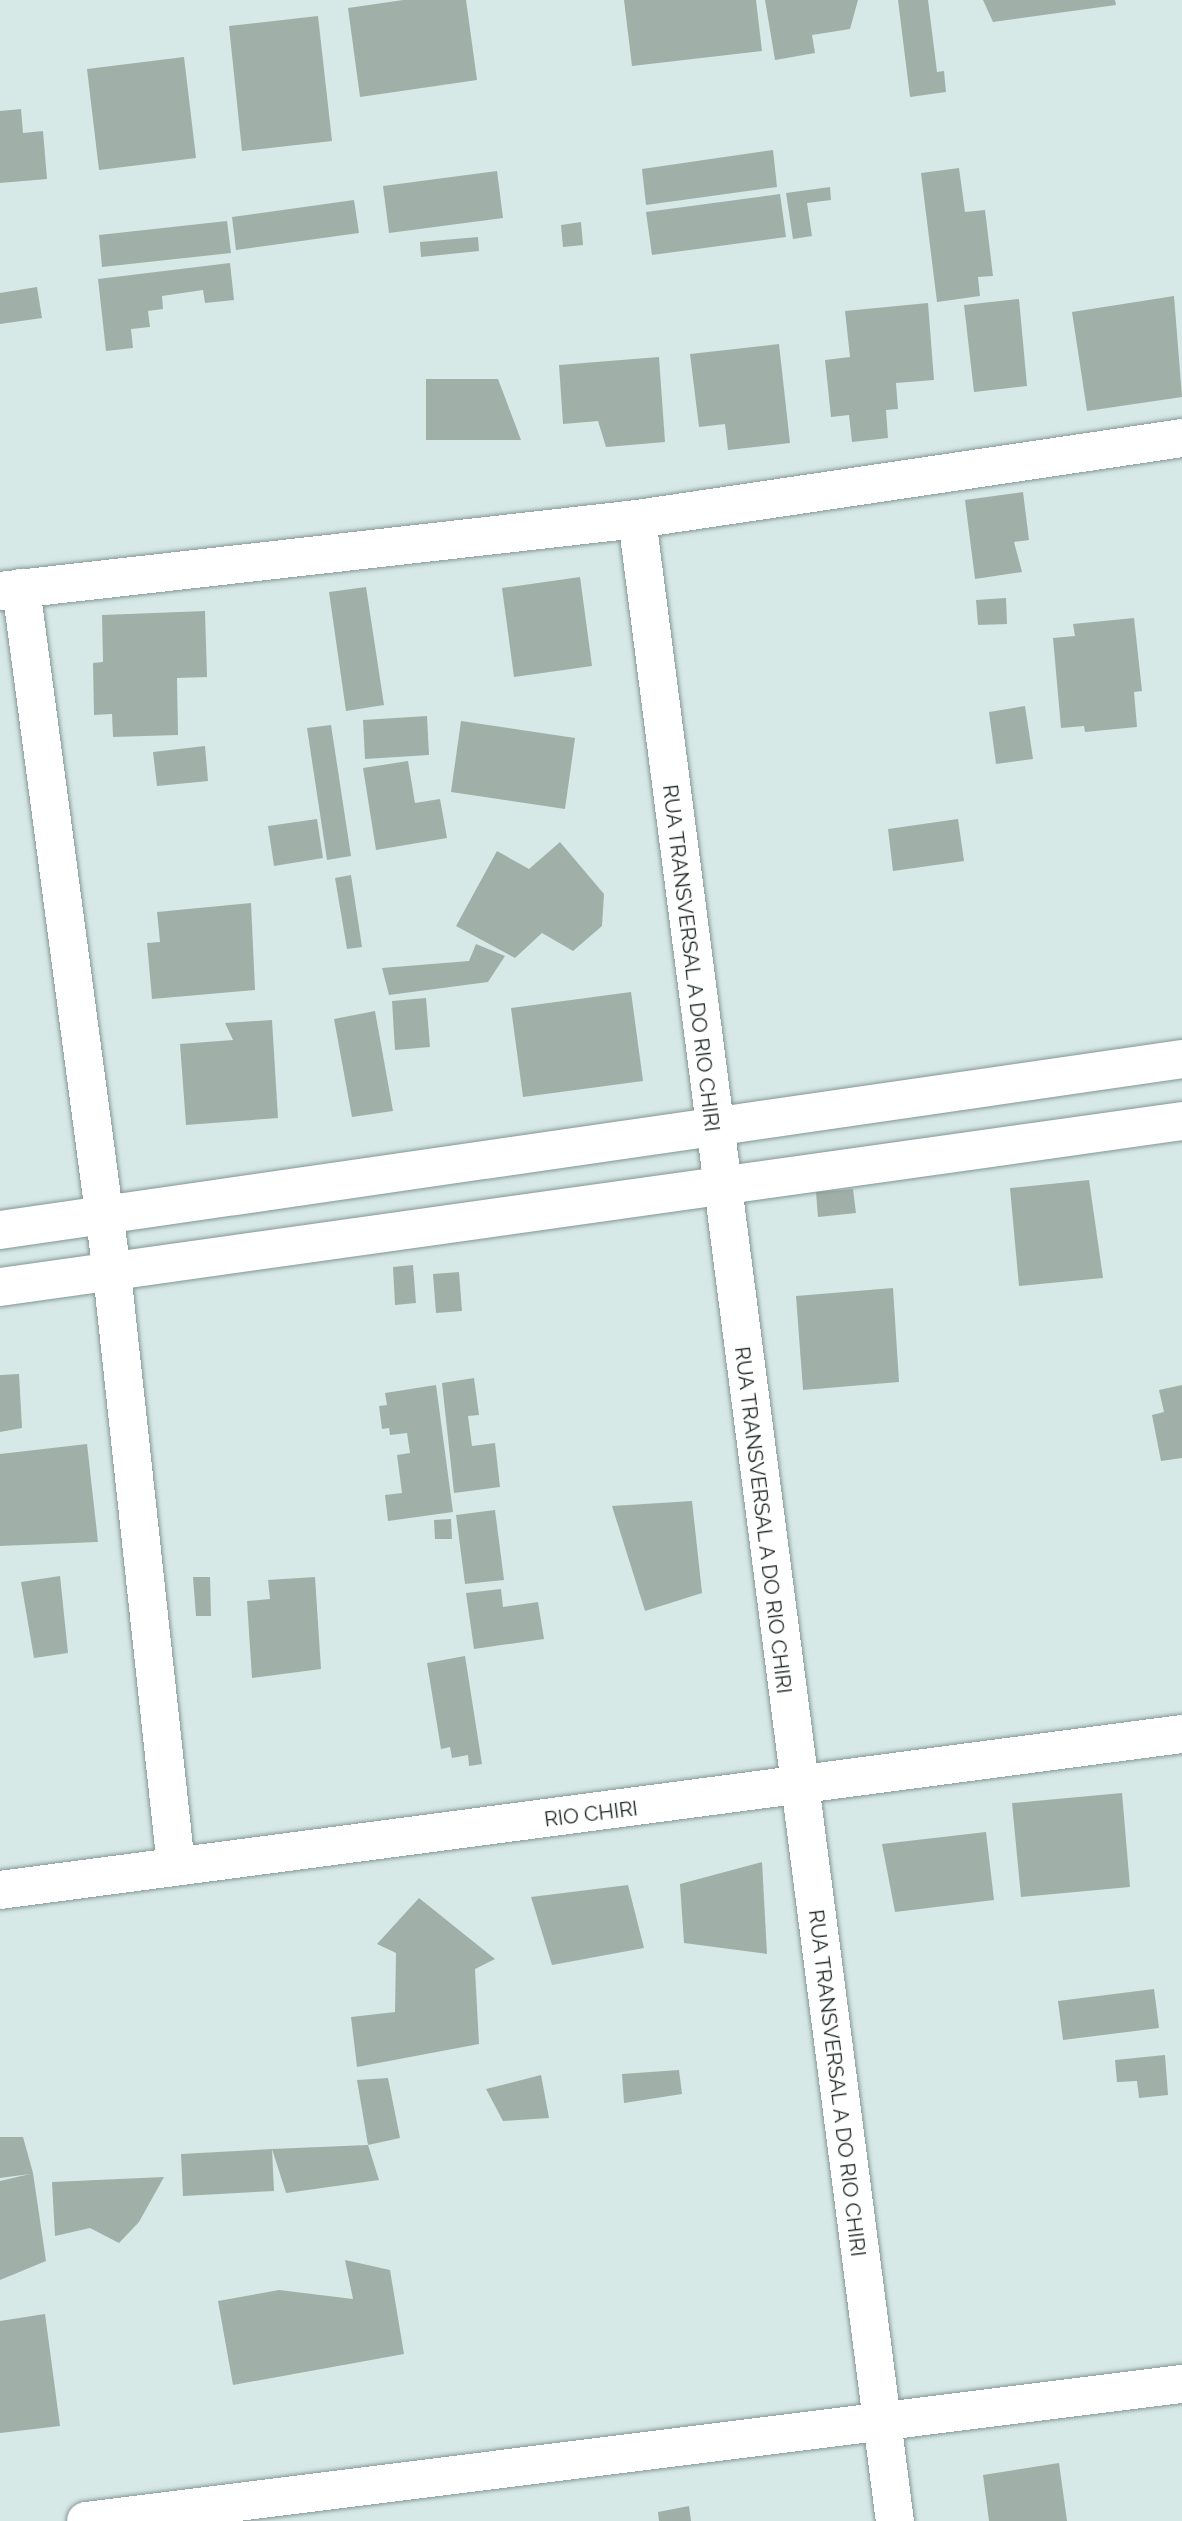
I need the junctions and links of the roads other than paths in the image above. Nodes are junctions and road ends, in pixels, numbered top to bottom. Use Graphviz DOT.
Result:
graph roads {
  1 [pos="1182,438"];
  2 [pos="637,519"];
  3 [pos="11,590"];
  4 [pos="1182,1059"];
  5 [pos="1182,1121"];
  6 [pos="711,1126"];
  7 [pos="719,1182"];
  8 [pos="102,1217"];
  9 [pos="0,1230"];
  10 [pos="112,1273"];
  11 [pos="0,1287"];
  12 [pos="1182,1734"];
  13 [pos="798,1788"];
  14 [pos="176,1866"];
  15 [pos="0,1890"];
  16 [pos="1182,2384"];
  17 [pos="881,2423"];
  18 [pos="86,2521"];
  19 [pos="895,2521"];
  1 -- 2 [label="street"];
  2 -- 3 [label="street"];
  2 -- 6 [label="street, RUA TRANSVERSAL A DO RIO CHIRI"];
  3 -- 8 [label="street"];
  4 -- 6 [label="street"];
  5 -- 7 [label="street"];
  6 -- 7 [label="street, RUA TRANSVERSAL A DO RIO CHIRI"];
  6 -- 8 [label="street"];
  7 -- 10 [label="street"];
  7 -- 13 [label="street, RUA TRANSVERSAL A DO RIO CHIRI"];
  8 -- 9 [label="street"];
  8 -- 10 [label="street"];
  10 -- 11 [label="street"];
  10 -- 14 [label="street"];
  12 -- 13 [label="street, RIO CHIRI"];
  13 -- 14 [label="street, RIO CHIRI"];
  13 -- 17 [label="street, RUA TRANSVERSAL A DO RIO CHIRI"];
  14 -- 15 [label="street, RIO CHIRI"];
  16 -- 17 [label="street"];
  17 -- 18 [label="street"];
  17 -- 19 [label="street, RUA TRANSVERSAL A DO RIO CHIRI"];
}
